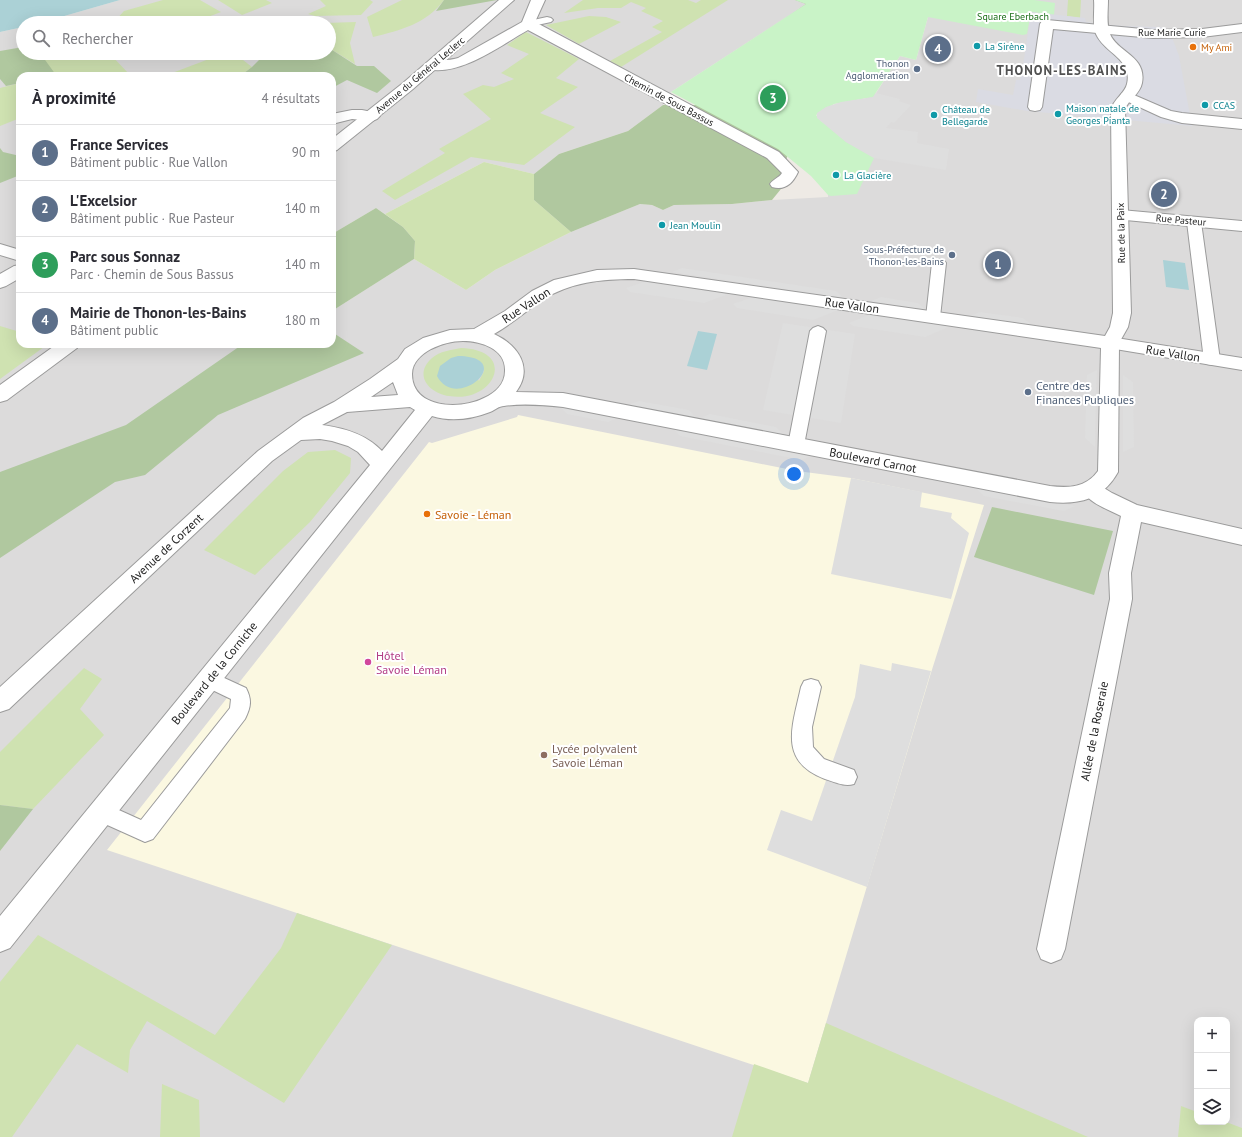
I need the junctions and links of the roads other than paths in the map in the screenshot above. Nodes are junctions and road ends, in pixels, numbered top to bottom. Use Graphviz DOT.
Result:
graph roads {
  1 [pos="507,0"];
  2 [pos="538,0"];
  3 [pos="1101,0"];
  4 [pos="547,20"];
  5 [pos="528,24"];
  6 [pos="1102,27"];
  7 [pos="1242,28"];
  8 [pos="432,66"];
  9 [pos="1127,96"];
  10 [pos="1035,107"];
  11 [pos="372,116"];
  12 [pos="336,118"];
  13 [pos="1242,124"];
  14 [pos="336,144"];
  15 [pos="778,184"];
  16 [pos="1121,215"];
  17 [pos="1194,222"];
  18 [pos="1242,226"];
  19 [pos="0,249"];
  20 [pos="16,255"];
  21 [pos="939,263"];
  22 [pos="16,272"];
  23 [pos="0,282"];
  24 [pos="933,317"];
  25 [pos="818,330"];
  26 [pos="476,336"];
  27 [pos="1110,344"];
  28 [pos="65,348"];
  29 [pos="1212,360"];
  30 [pos="406,362"];
  31 [pos="1242,364"];
  32 [pos="0,395"];
  33 [pos="498,399"];
  34 [pos="421,404"];
  35 [pos="341,407"];
  36 [pos="295,433"];
  37 [pos="796,445"];
  38 [pos="381,466"];
  39 [pos="1092,490"];
  40 [pos="1132,512"];
  41 [pos="1242,537"];
  42 [pos="209,679"];
  43 [pos="812,687"];
  44 [pos="0,702"];
  45 [pos="847,777"];
  46 [pos="101,812"];
  47 [pos="0,938"];
  48 [pos="1051,950"];
  1 -- 8 [label="street, Avenue du Général Leclerc"];
  2 -- 5 [label="street"];
  3 -- 6 [label="street"];
  4 -- 5 [label="lane"];
  5 -- 8 [label="street"];
  5 -- 15 [label="street, Chemin de Sous Bassus"];
  6 -- 7 [label="street, Rue Marie Curie"];
  6 -- 9 [label="street, Rue de la Paix"];
  6 -- 10 [label="street, Rue Marie Curie"];
  8 -- 11 [label="street, Avenue du Général Leclerc"];
  9 -- 13 [label="street"];
  9 -- 16 [label="street, Rue de la Paix"];
  11 -- 12 [label="street"];
  11 -- 14 [label="street, Avenue du Général Leclerc"];
  16 -- 17 [label="street, Rue Pasteur"];
  16 -- 27 [label="street, Rue de la Paix"];
  17 -- 18 [label="street, Rue Pasteur"];
  17 -- 29 [label="lane"];
  19 -- 20 [label="street"];
  21 -- 24 [label="lane"];
  22 -- 23 [label="street"];
  24 -- 26 [label="street, Rue Vallon"];
  24 -- 27 [label="street, Rue Vallon"];
  25 -- 37 [label="lane"];
  26 -- 30 [label="street"];
  26 -- 33 [label="street"];
  27 -- 29 [label="street, Rue Vallon"];
  27 -- 39 [label="street"];
  28 -- 32 [label="street"];
  29 -- 31 [label="street, Rue Vallon"];
  30 -- 34 [label="street"];
  30 -- 35 [label="street, Avenue de Corzent"];
  33 -- 34 [label="street"];
  33 -- 37 [label="street, Boulevard Carnot"];
  34 -- 35 [label="street, Avenue de Corzent"];
  34 -- 38 [label="street, Boulevard de la Corniche"];
  35 -- 36 [label="street, Avenue de Corzent"];
  36 -- 38 [label="street"];
  36 -- 44 [label="street, Avenue de Corzent"];
  37 -- 39 [label="street, Boulevard Carnot"];
  38 -- 42 [label="street, Boulevard de la Corniche"];
  39 -- 40 [label="street"];
  40 -- 41 [label="street"];
  40 -- 48 [label="street, Allée de la Roseraie"];
  42 -- 46 [label="street, Boulevard de la Corniche"];
  42 -- 46 [label="lane"];
  43 -- 45 [label="lane"];
  46 -- 47 [label="street, Boulevard de la Corniche"];
}
